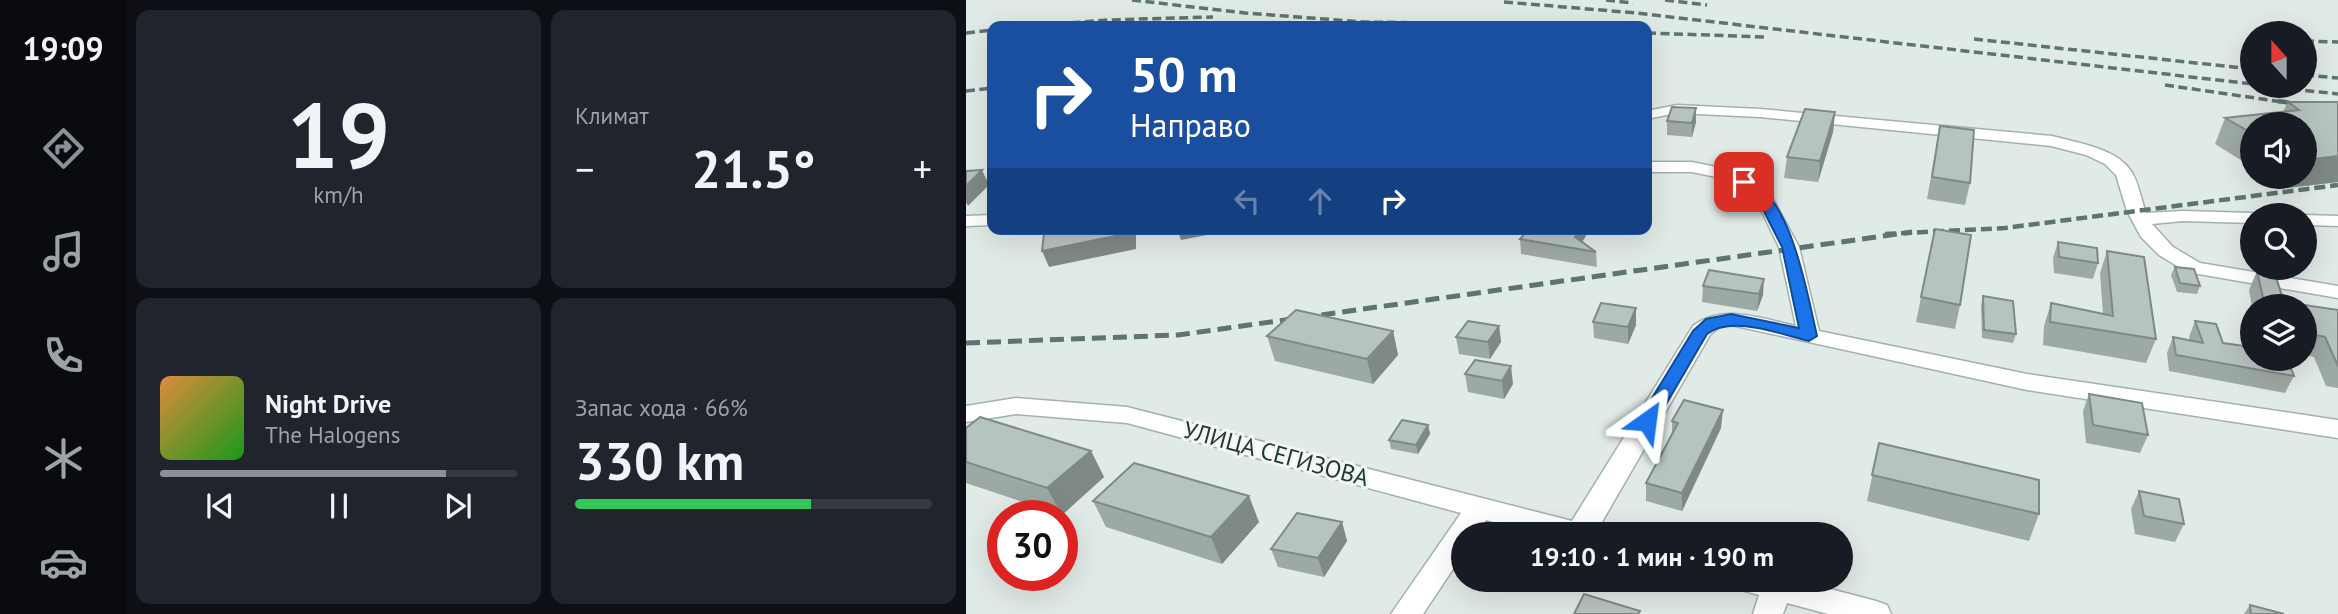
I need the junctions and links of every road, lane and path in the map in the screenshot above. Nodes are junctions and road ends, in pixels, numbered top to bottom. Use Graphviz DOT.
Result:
graph roads {
  1 [pos="1652,114"];
  2 [pos="1652,167"];
  3 [pos="2240,218"];
  4 [pos="2140,219"];
  5 [pos="987,220"];
  6 [pos="2317,220"];
  7 [pos="966,221"];
  8 [pos="2338,221"];
  9 [pos="2338,292"];
  10 [pos="1809,336"];
  11 [pos="966,414"];
  12 [pos="2338,429"];
  13 [pos="1480,507"];
  14 [pos="1538,522"];
  15 [pos="1587,522"];
  16 [pos="1772,601"];
  17 [pos="1406,614"];
  18 [pos="1876,614"];
  1 -- 4 [label="street"];
  2 -- 10 [label="street"];
  3 -- 4 [label="street"];
  4 -- 9 [label="street"];
  5 -- 7 [label="street"];
  6 -- 8 [label="street"];
  10 -- 12 [label="street"];
  10 -- 15 [label="street"];
  11 -- 13 [label="street, УЛИЦА СЕГИЗОВА"];
  13 -- 14 [label="street, УЛИЦА СЕГИЗОВА"];
  13 -- 17 [label="street"];
  16 -- 18 [label="street"];
}
